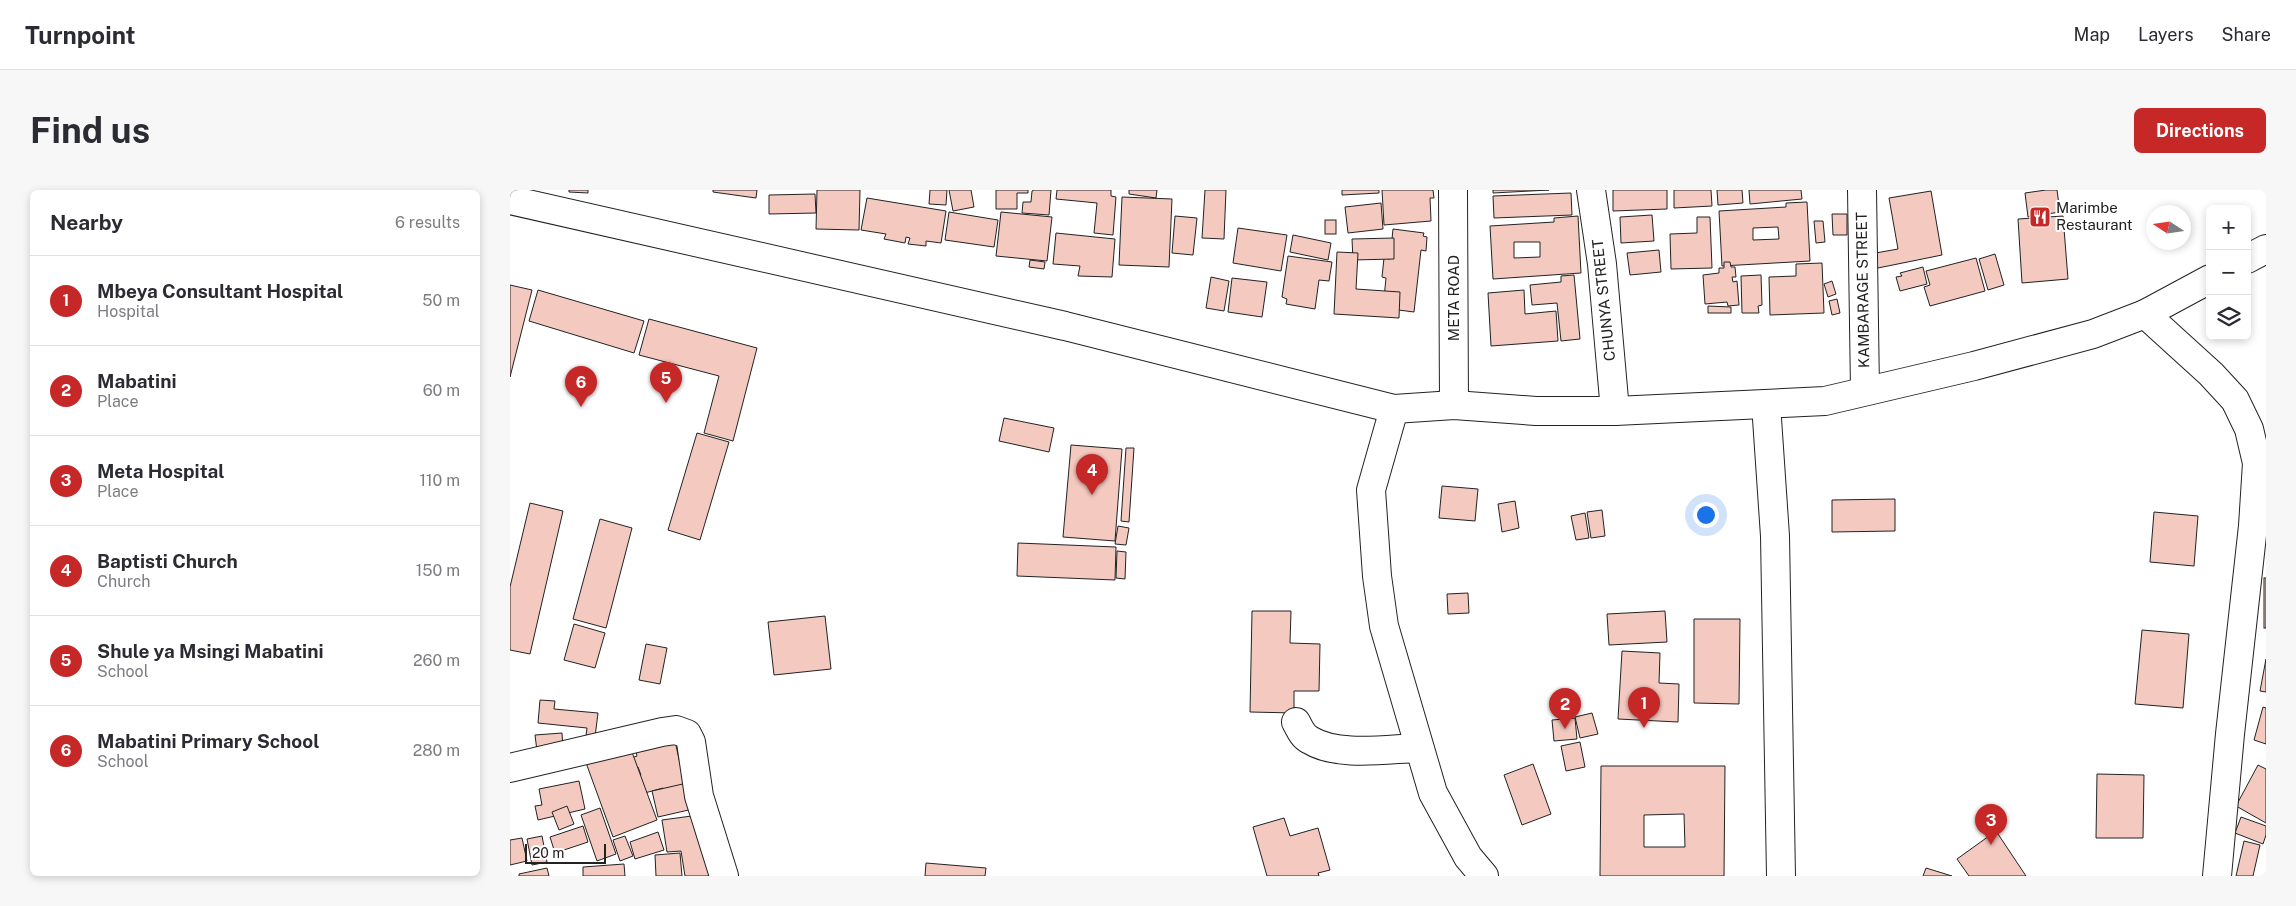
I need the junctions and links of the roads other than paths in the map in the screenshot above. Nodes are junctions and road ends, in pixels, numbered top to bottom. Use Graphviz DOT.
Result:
graph roads {
  1 [pos="1453,190"];
  2 [pos="1591,190"];
  3 [pos="1862,190"];
  4 [pos="518,198"];
  5 [pos="2266,249"];
  6 [pos="2251,257"];
  7 [pos="2206,281"];
  8 [pos="2145,314"];
  9 [pos="1865,390"];
  10 [pos="1766,404"];
  11 [pos="1454,405"];
  12 [pos="1394,408"];
  13 [pos="1616,411"];
  14 [pos="1296,722"];
  15 [pos="1418,748"];
  16 [pos="510,768"];
  17 [pos="724,876"];
  18 [pos="1484,876"];
  19 [pos="1782,876"];
  20 [pos="2217,876"];
  1 -- 11 [label="main road, META ROAD"];
  2 -- 13 [label="main road, CHUNYA STREET"];
  3 -- 9 [label="main road, KAMBARAGE STREET"];
  4 -- 12 [label="main road"];
  5 -- 6 [label="main road"];
  7 -- 8 [label="main road"];
  8 -- 9 [label="main road"];
  8 -- 20 [label="main road"];
  9 -- 10 [label="main road"];
  10 -- 13 [label="main road"];
  10 -- 19 [label="main road"];
  11 -- 12 [label="main road"];
  11 -- 13 [label="main road"];
  12 -- 15 [label="main road"];
  14 -- 15 [label="main road"];
  15 -- 18 [label="main road"];
  16 -- 17 [label="main road"];
}
